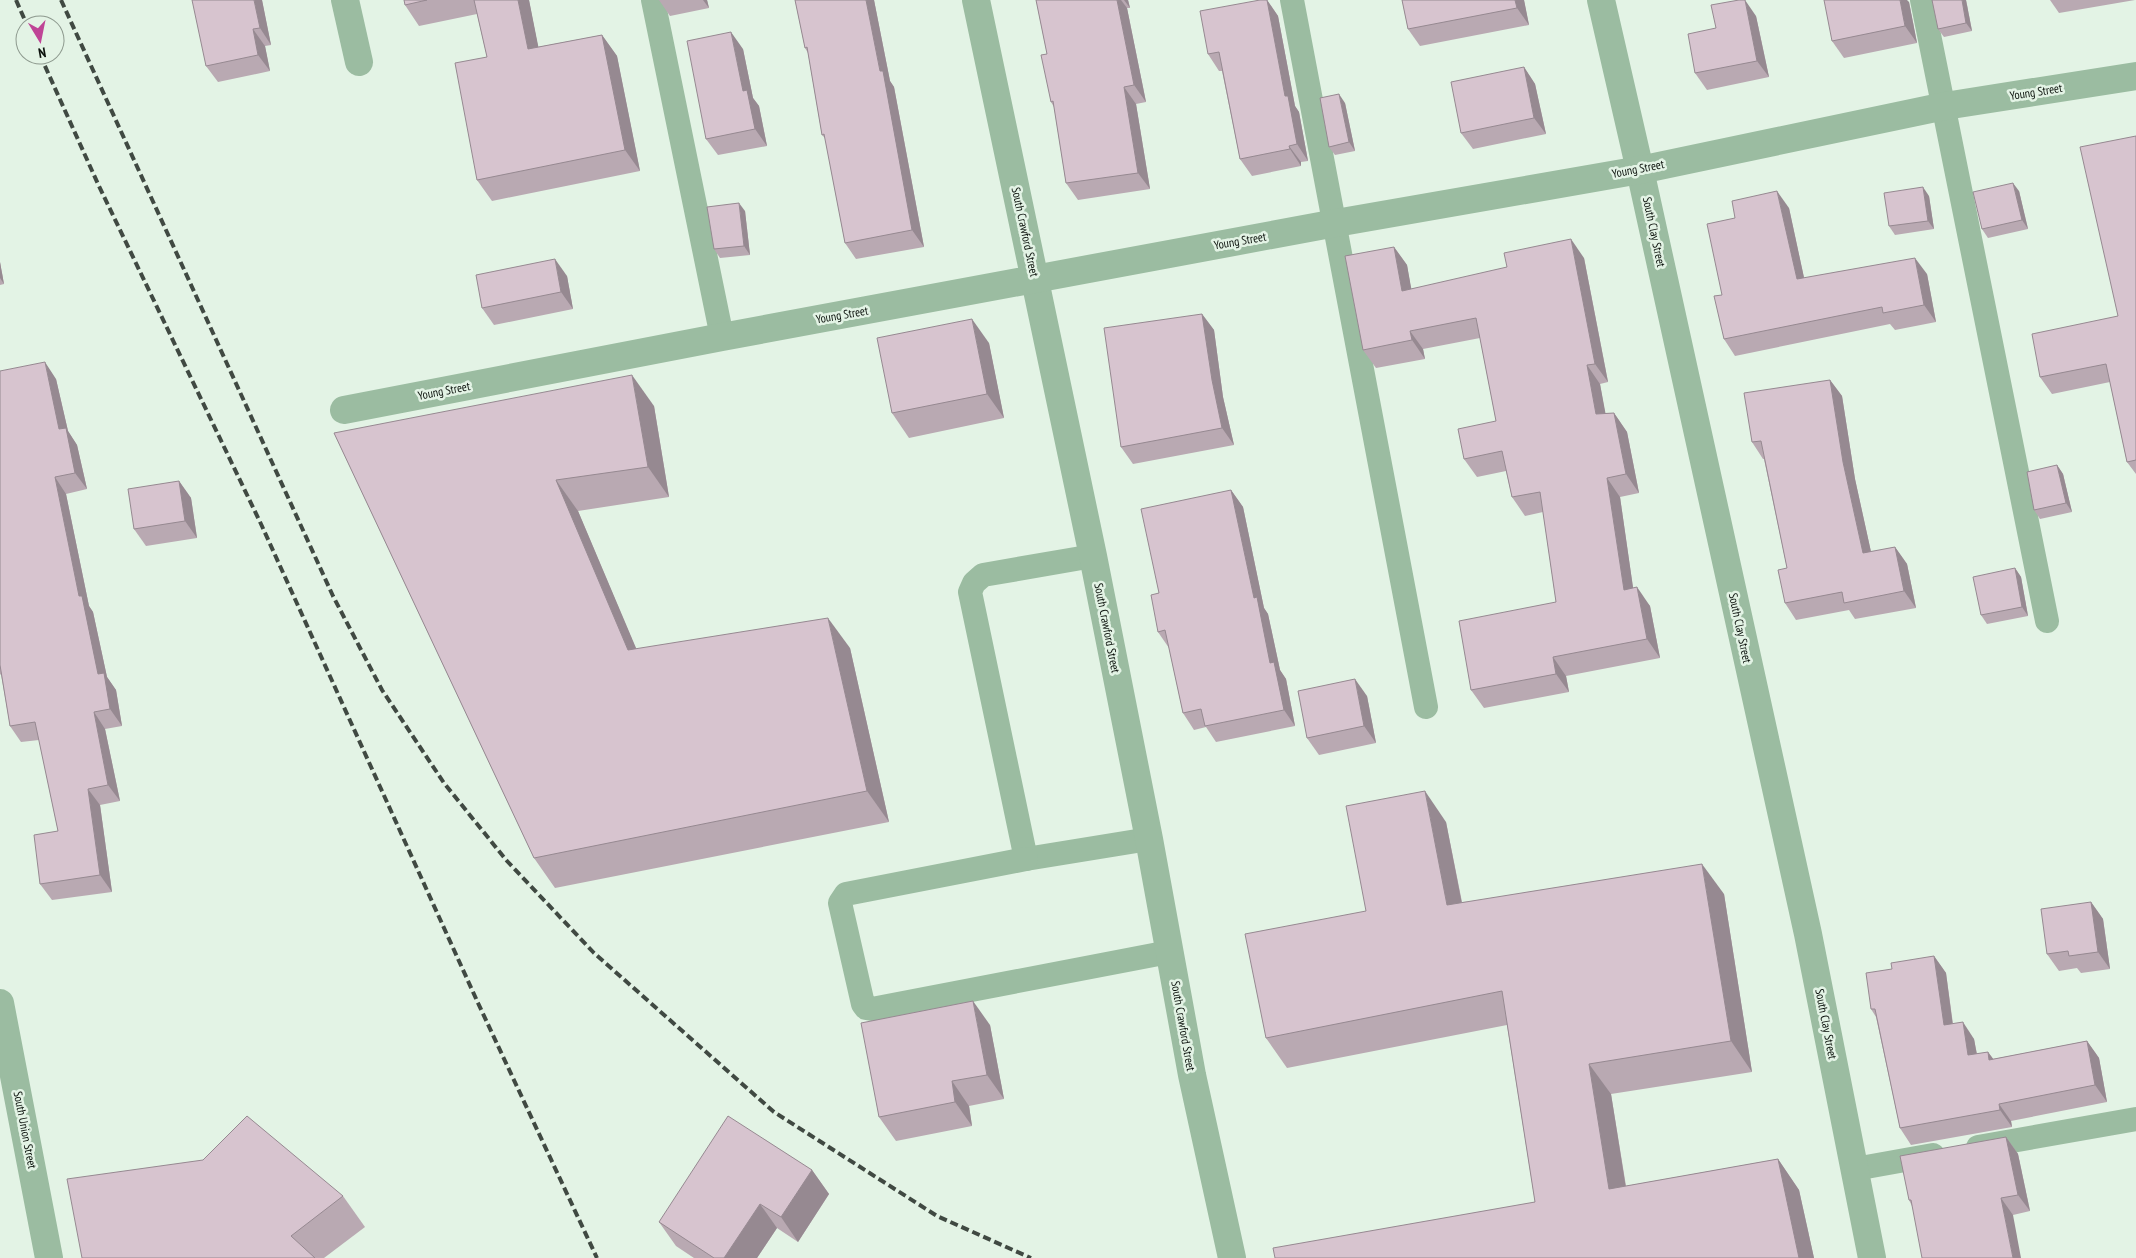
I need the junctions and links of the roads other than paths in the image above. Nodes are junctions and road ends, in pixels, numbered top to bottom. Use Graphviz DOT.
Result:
graph roads {
  1 [pos="346,0"];
  2 [pos="653,0"];
  3 [pos="976,0"];
  4 [pos="1292,0"];
  5 [pos="1601,0"];
  6 [pos="1922,0"];
  7 [pos="359,62"];
  8 [pos="2136,76"];
  9 [pos="1945,106"];
  10 [pos="1640,170"];
  11 [pos="1336,223"];
  12 [pos="1035,279"];
  13 [pos="722,337"];
  14 [pos="344,410"];
  15 [pos="1093,556"];
  16 [pos="2048,621"];
  17 [pos="1426,707"];
  18 [pos="1149,839"];
  19 [pos="1026,859"];
  20 [pos="1169,952"];
  21 [pos="0,1003"];
  22 [pos="2136,1118"];
  23 [pos="1855,1169"];
  24 [pos="49,1258"];
  25 [pos="1232,1258"];
  26 [pos="1872,1258"];
  1 -- 7 [label="street"];
  2 -- 13 [label="lane"];
  3 -- 12 [label="street, South Crawford Street"];
  4 -- 11 [label="lane"];
  5 -- 10 [label="street, South Clay Street"];
  6 -- 9 [label="lane"];
  8 -- 9 [label="street, Young Street"];
  9 -- 10 [label="street, Young Street"];
  9 -- 16 [label="lane"];
  10 -- 11 [label="street, Young Street"];
  10 -- 23 [label="street, South Clay Street"];
  11 -- 12 [label="street, Young Street"];
  11 -- 17 [label="lane"];
  12 -- 13 [label="street, Young Street"];
  12 -- 15 [label="street, South Crawford Street"];
  13 -- 14 [label="street, Young Street"];
  15 -- 18 [label="street, South Crawford Street"];
  15 -- 19 [label="lane"];
  18 -- 19 [label="lane"];
  18 -- 20 [label="street, South Crawford Street"];
  19 -- 20 [label="lane"];
  20 -- 25 [label="street, South Crawford Street"];
  21 -- 24 [label="street, South Union Street"];
  22 -- 23 [label="lane"];
  23 -- 26 [label="street, South Clay Street"];
}
